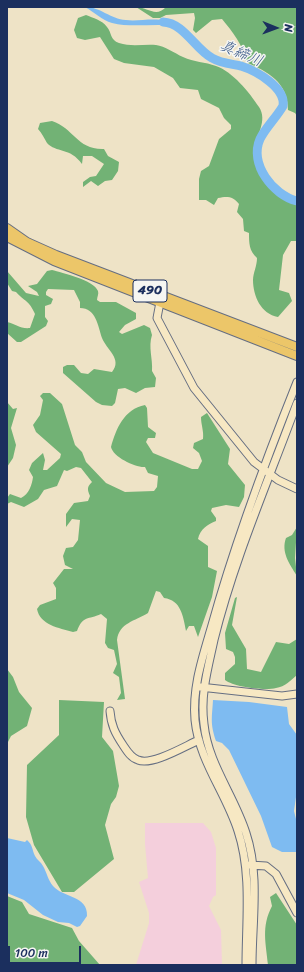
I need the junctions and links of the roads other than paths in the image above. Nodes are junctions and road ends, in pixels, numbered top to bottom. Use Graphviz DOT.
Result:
graph roads {
  1 [pos="7,228"];
  2 [pos="7,237"];
  3 [pos="161,299"];
  4 [pos="297,347"];
  5 [pos="297,356"];
  6 [pos="297,382"];
  7 [pos="297,403"];
  8 [pos="263,470"];
  9 [pos="270,475"];
  10 [pos="297,489"];
  11 [pos="196,686"];
  12 [pos="204,687"];
  13 [pos="297,694"];
  14 [pos="110,711"];
  15 [pos="199,740"];
  16 [pos="250,865"];
  17 [pos="297,913"];
  18 [pos="246,965"];
  19 [pos="252,965"];
  1 -- 3 [label="highway, 490"];
  2 -- 3 [label="highway, 490"];
  3 -- 4 [label="highway, 490"];
  3 -- 5 [label="highway, 490"];
  3 -- 8 [label="street"];
  6 -- 8 [label="street"];
  7 -- 9 [label="street"];
  8 -- 9 [label="street"];
  8 -- 11 [label="street"];
  9 -- 10 [label="street"];
  9 -- 12 [label="street"];
  11 -- 12 [label="street"];
  11 -- 15 [label="street"];
  12 -- 13 [label="street"];
  12 -- 16 [label="street"];
  14 -- 15 [label="street"];
  15 -- 16 [label="street"];
  16 -- 17 [label="street"];
  16 -- 18 [label="street"];
  16 -- 19 [label="street"];
}
